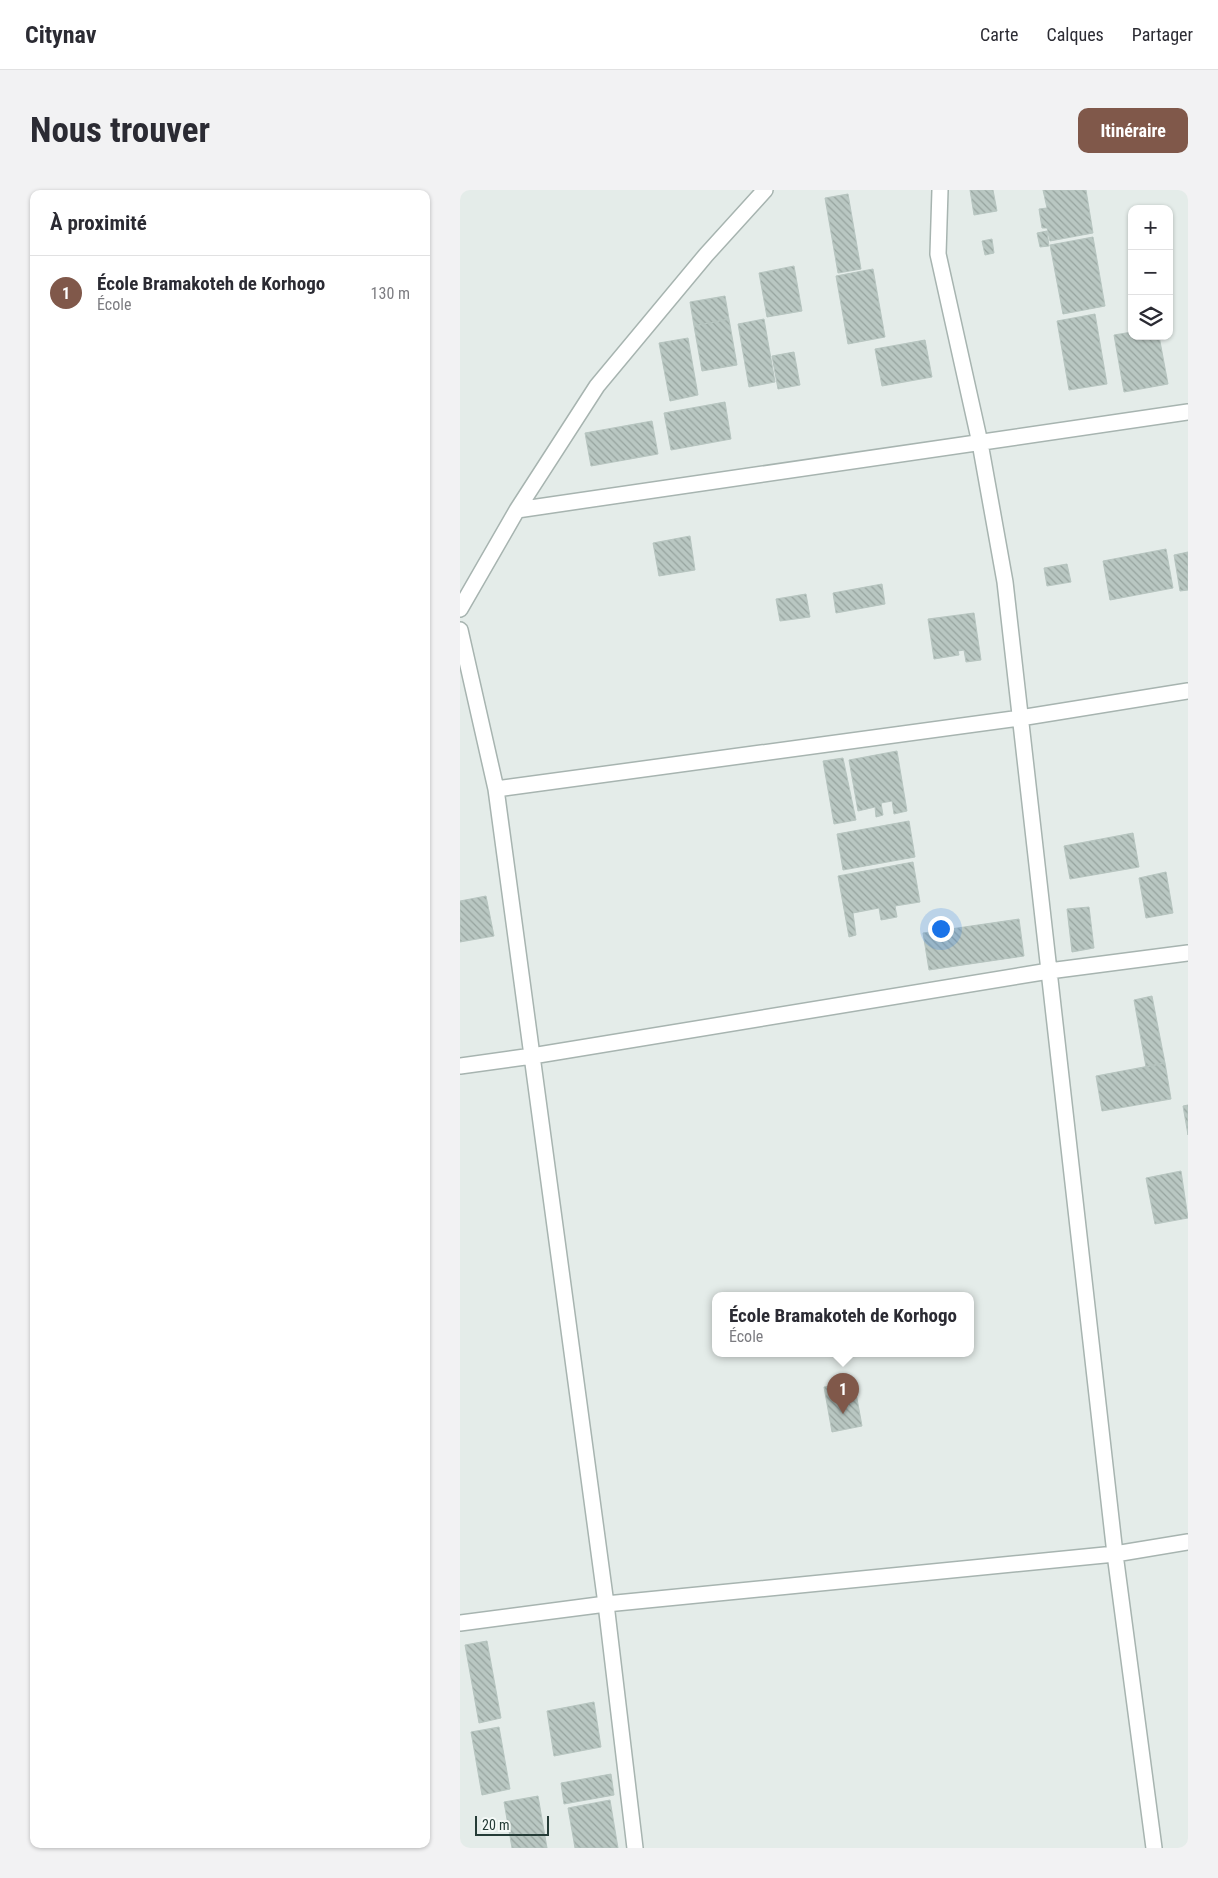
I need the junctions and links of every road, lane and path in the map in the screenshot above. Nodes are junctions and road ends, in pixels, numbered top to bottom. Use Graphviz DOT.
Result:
graph roads {
  1 [pos="765,190"];
  2 [pos="940,190"];
  3 [pos="1188,412"];
  4 [pos="980,443"];
  5 [pos="517,510"];
  6 [pos="460,609"];
  7 [pos="460,630"];
  8 [pos="1188,691"];
  9 [pos="1020,718"];
  10 [pos="496,789"];
  11 [pos="1188,953"];
  12 [pos="1049,971"];
  13 [pos="532,1056"];
  14 [pos="460,1066"];
  15 [pos="1188,1542"];
  16 [pos="1115,1554"];
  17 [pos="606,1604"];
  18 [pos="460,1623"];
  19 [pos="636,1848"];
  20 [pos="1154,1848"];
  1 -- 5 [label="street"];
  2 -- 4 [label="street"];
  3 -- 4 [label="street"];
  4 -- 5 [label="street"];
  4 -- 9 [label="street"];
  5 -- 6 [label="street"];
  7 -- 10 [label="street"];
  8 -- 9 [label="street"];
  9 -- 10 [label="street"];
  9 -- 12 [label="street"];
  10 -- 13 [label="street"];
  11 -- 12 [label="street"];
  12 -- 13 [label="street"];
  12 -- 16 [label="street"];
  13 -- 14 [label="street"];
  13 -- 17 [label="street"];
  15 -- 16 [label="street"];
  16 -- 17 [label="street"];
  16 -- 20 [label="street"];
  17 -- 18 [label="street"];
  17 -- 19 [label="street"];
}
